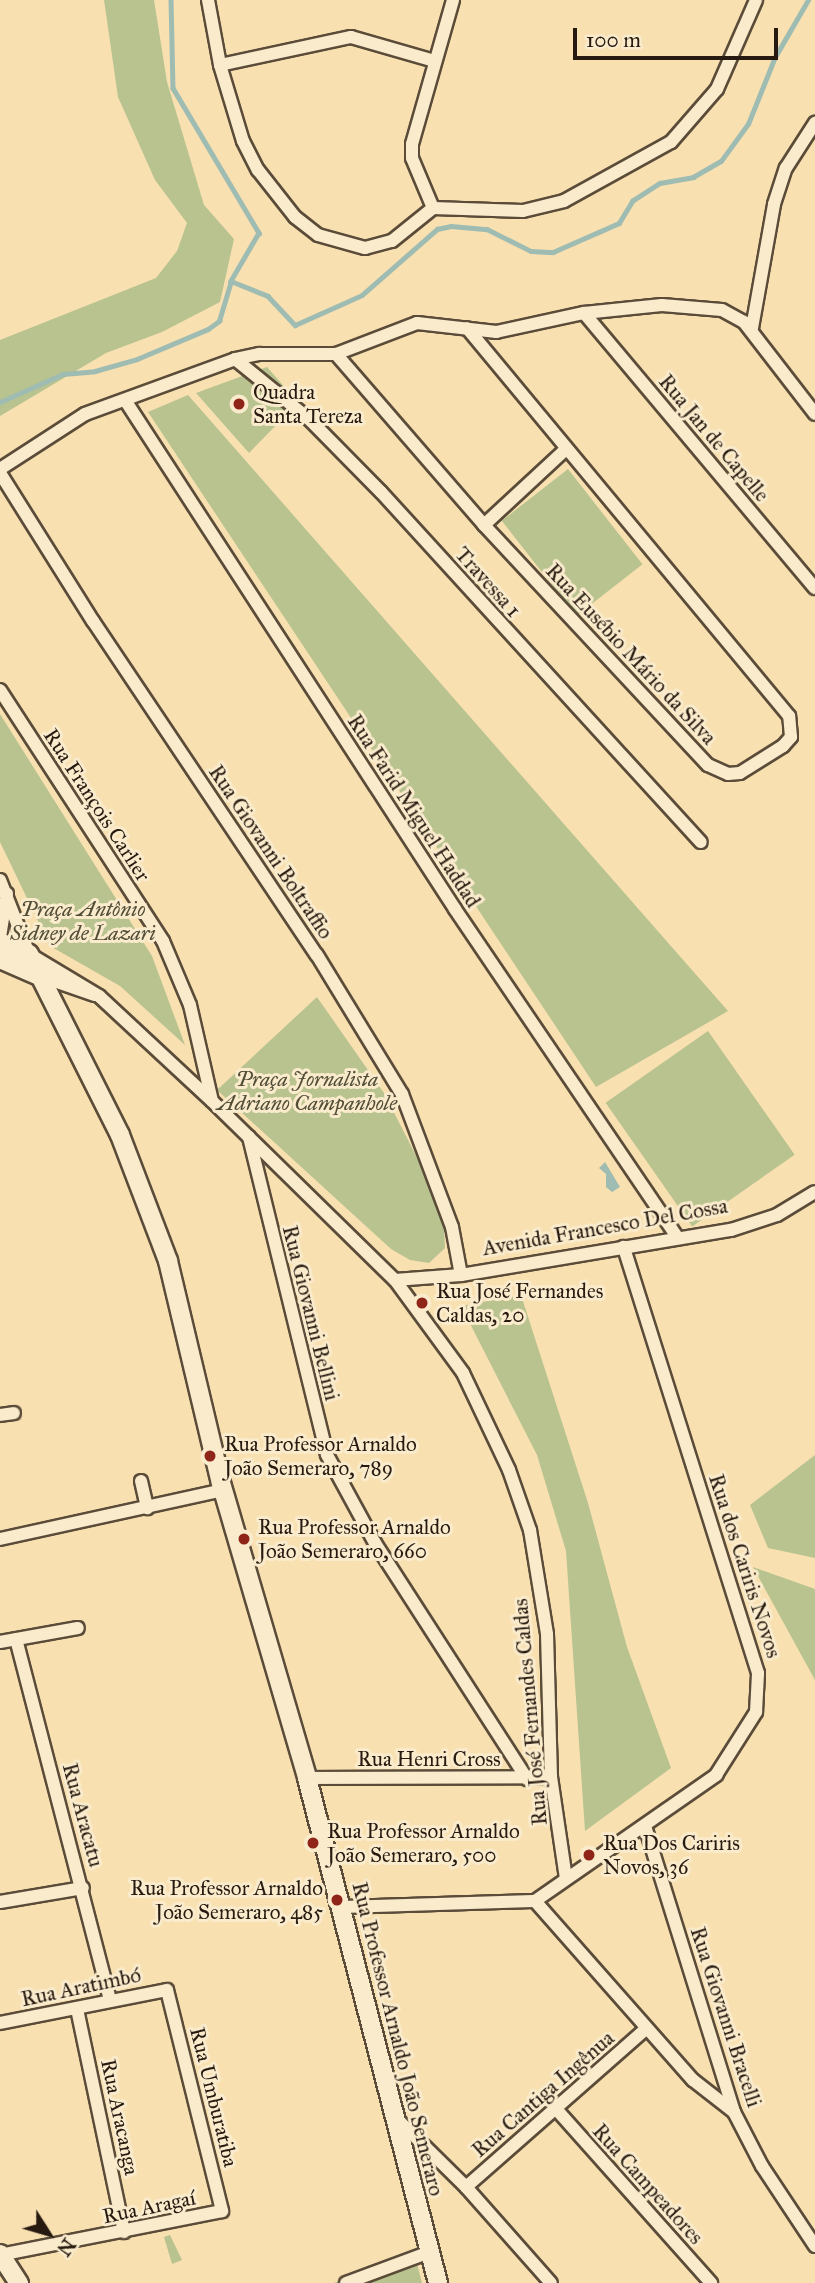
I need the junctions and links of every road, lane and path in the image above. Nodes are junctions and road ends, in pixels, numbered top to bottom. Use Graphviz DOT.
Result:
graph roads {
  1 [pos="208,0"];
  2 [pos="453,0"];
  3 [pos="750,2"];
  4 [pos="434,61"];
  5 [pos="220,65"];
  6 [pos="815,123"];
  7 [pos="433,208"];
  8 [pos="584,313"];
  9 [pos="467,328"];
  10 [pos="752,328"];
  11 [pos="336,354"];
  12 [pos="235,359"];
  13 [pos="125,400"];
  14 [pos="815,414"];
  15 [pos="566,449"];
  16 [pos="0,471"];
  17 [pos="484,525"];
  18 [pos="815,588"];
  19 [pos="0,690"];
  20 [pos="701,842"];
  21 [pos="0,880"];
  22 [pos="7,894"];
  23 [pos="1,948"];
  24 [pos="29,954"];
  25 [pos="37,975"];
  26 [pos="99,996"];
  27 [pos="212,1101"];
  28 [pos="249,1137"];
  29 [pos="815,1192"];
  30 [pos="678,1238"];
  31 [pos="624,1247"];
  32 [pos="461,1275"];
  33 [pos="394,1280"];
  34 [pos="14,1413"];
  35 [pos="0,1415"];
  36 [pos="141,1480"];
  37 [pos="223,1490"];
  38 [pos="147,1508"];
  39 [pos="0,1539"];
  40 [pos="78,1628"];
  41 [pos="16,1639"];
  42 [pos="0,1642"];
  43 [pos="551,1777"];
  44 [pos="307,1779"];
  45 [pos="527,1779"];
  46 [pos="645,1826"];
  47 [pos="566,1878"];
  48 [pos="83,1888"];
  49 [pos="535,1901"];
  50 [pos="0,1902"];
  51 [pos="341,1907"];
  52 [pos="169,1992"];
  53 [pos="110,2001"];
  54 [pos="77,2009"];
  55 [pos="0,2023"];
  56 [pos="646,2029"];
  57 [pos="557,2109"];
  58 [pos="734,2112"];
  59 [pos="394,2117"];
  60 [pos="466,2188"];
  61 [pos="222,2211"];
  62 [pos="124,2232"];
  63 [pos="815,2246"];
  64 [pos="430,2252"];
  65 [pos="0,2255"];
  66 [pos="19,2283"];
  67 [pos="346,2283"];
  68 [pos="438,2283"];
  69 [pos="551,2283"];
  70 [pos="710,2283"];
  1 -- 5 [label="street"];
  2 -- 4 [label="street"];
  3 -- 7 [label="street"];
  4 -- 5 [label="street"];
  4 -- 7 [label="street"];
  5 -- 7 [label="street"];
  6 -- 10 [label="street"];
  8 -- 9 [label="street"];
  8 -- 10 [label="street"];
  8 -- 18 [label="street, Rua Jan de Capelle"];
  9 -- 11 [label="street"];
  9 -- 15 [label="street, Rua Eusébio Mário da Silva"];
  10 -- 14 [label="street"];
  11 -- 12 [label="street"];
  11 -- 17 [label="street, Rua Eusébio Mário da Silva"];
  12 -- 13 [label="street"];
  12 -- 20 [label="street, Travessa 1"];
  13 -- 16 [label="street"];
  13 -- 30 [label="street, Rua Farid Miguel Haddad"];
  15 -- 17 [label="street"];
  15 -- 17 [label="street, Rua Eusébio Mário da Silva"];
  16 -- 32 [label="street, Rua Giovanni Boltraffio"];
  19 -- 27 [label="street, Rua François Carlier"];
  21 -- 22 [label="street, Rua Professor Arnaldo João Semeraro"];
  22 -- 23 [label="street"];
  22 -- 24 [label="street, Rua Professor Arnaldo João Semeraro"];
  23 -- 24 [label="main road"];
  23 -- 25 [label="main road"];
  24 -- 25 [label="main road, Rua Professor Arnaldo João Semeraro"];
  24 -- 26 [label="street"];
  25 -- 26 [label="street"];
  25 -- 37 [label="main road, Rua Professor Arnaldo João Semeraro"];
  26 -- 27 [label="street"];
  27 -- 28 [label="street"];
  28 -- 33 [label="street, Rua José Fernandes Caldas"];
  28 -- 45 [label="street, Rua Giovanni Bellini"];
  29 -- 30 [label="street, Avenida Francesco Del Cossa"];
  30 -- 31 [label="street, Avenida Francesco Del Cossa"];
  31 -- 32 [label="street, Avenida Francesco Del Cossa"];
  31 -- 46 [label="street, Rua dos Cariris Novos"];
  32 -- 33 [label="street, Avenida Francesco Del Cossa"];
  33 -- 43 [label="street, Rua José Fernandes Caldas"];
  34 -- 35 [label="street"];
  36 -- 38 [label="street"];
  37 -- 38 [label="street"];
  37 -- 44 [label="main road, Rua Professor Arnaldo João Semeraro"];
  38 -- 39 [label="street"];
  40 -- 41 [label="street"];
  41 -- 42 [label="street"];
  41 -- 48 [label="street, Rua Aracatu"];
  43 -- 45 [label="street, Rua Henri Cross"];
  43 -- 47 [label="street, Rua José Fernandes Caldas"];
  44 -- 45 [label="street, Rua Henri Cross"];
  44 -- 51 [label="main road, Rua Professor Arnaldo João Semeraro"];
  46 -- 47 [label="street, Rua dos Cariris Novos"];
  46 -- 58 [label="street, Rua Giovanni Bracelli"];
  47 -- 49 [label="street, Rua dos Cariris Novos"];
  48 -- 50 [label="street"];
  48 -- 53 [label="street, Rua Aracatu"];
  49 -- 51 [label="street"];
  49 -- 56 [label="street"];
  51 -- 59 [label="main road, Rua Professor Arnaldo João Semeraro"];
  52 -- 53 [label="street, Rua Aratimbó"];
  52 -- 61 [label="street, Rua Umburatiba"];
  53 -- 54 [label="street, Rua Aratimbó"];
  54 -- 55 [label="street, Rua Aratimbó"];
  54 -- 62 [label="street, Rua Aracanga"];
  56 -- 57 [label="street, Rua Cantiga Ingênua"];
  56 -- 58 [label="street"];
  57 -- 60 [label="street, Rua Cantiga Ingênua"];
  57 -- 70 [label="street, Rua Campeadores"];
  58 -- 63 [label="street, Rua Giovanni Bracelli"];
  59 -- 60 [label="street"];
  59 -- 64 [label="main road, Rua Professor Arnaldo João Semeraro"];
  60 -- 69 [label="street"];
  61 -- 62 [label="street, Rua Aragaí"];
  62 -- 65 [label="street, Rua Aragaí"];
  64 -- 67 [label="street"];
  64 -- 68 [label="main road, Rua Professor Arnaldo João Semeraro"];
  65 -- 66 [label="main road"];
}
